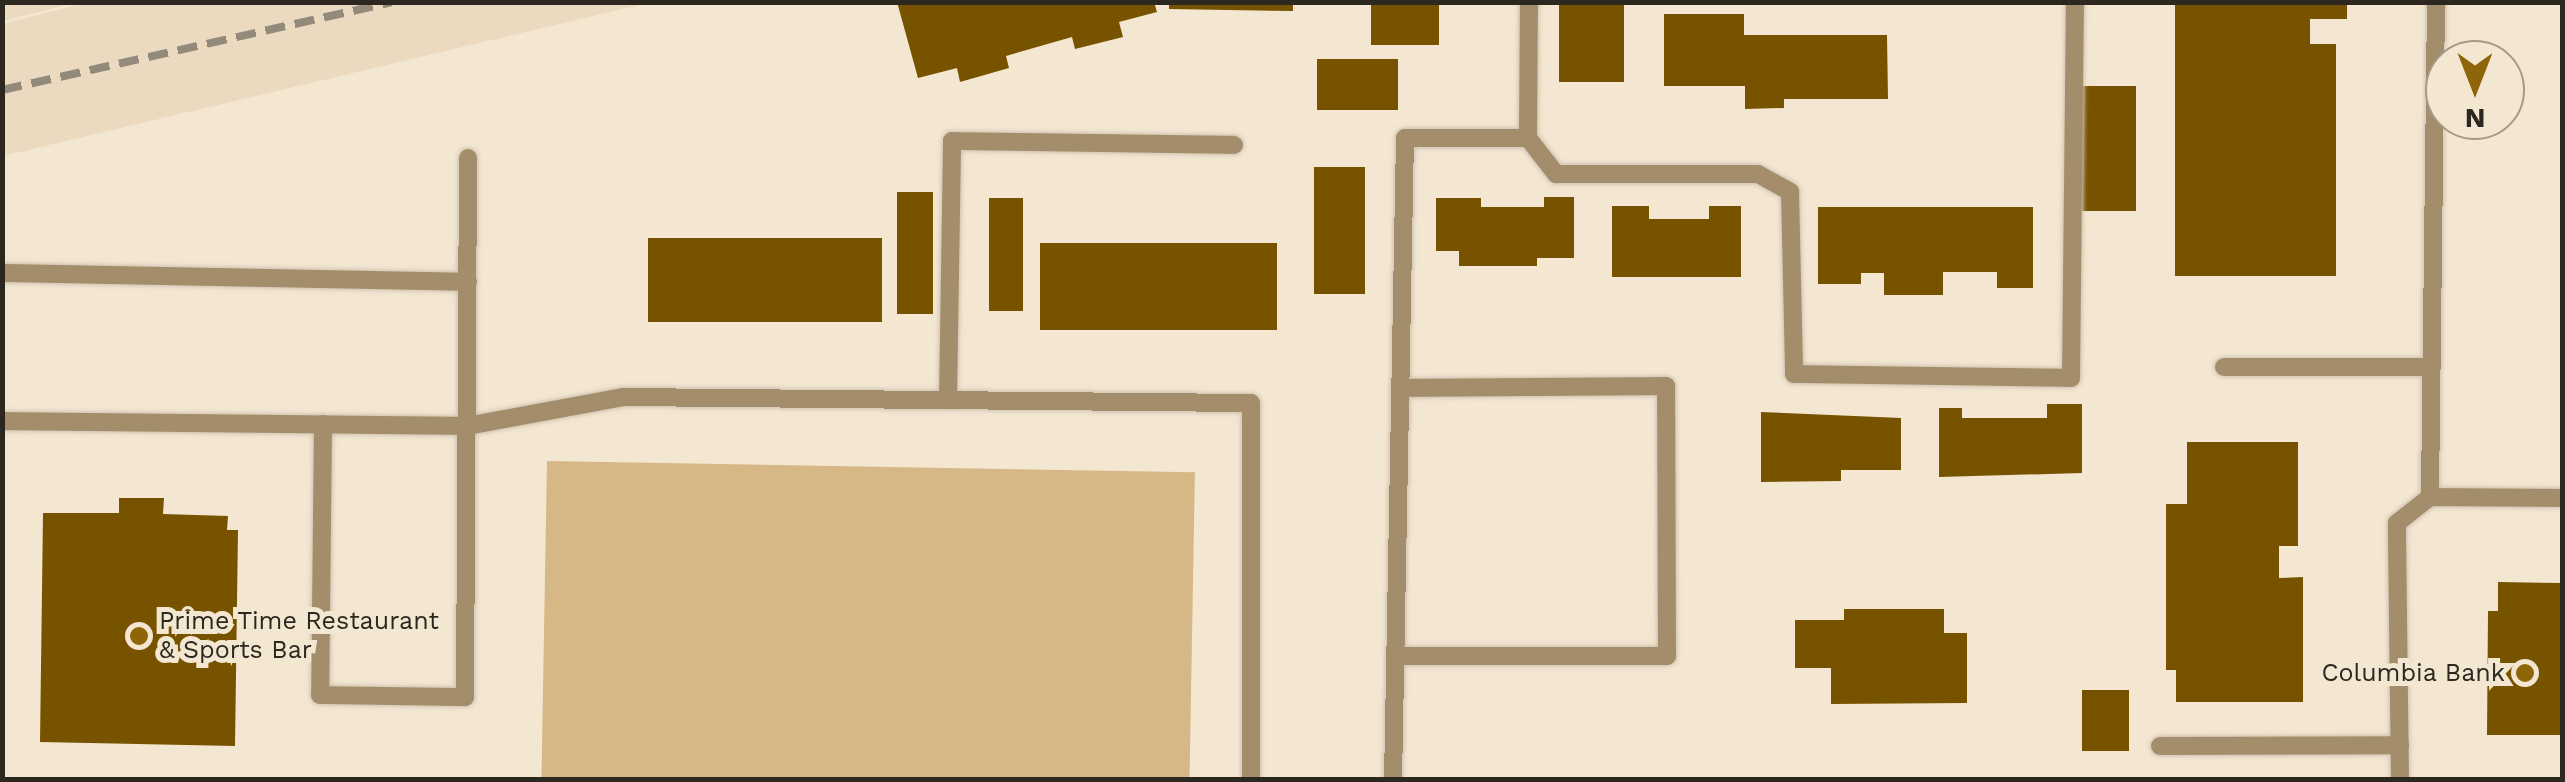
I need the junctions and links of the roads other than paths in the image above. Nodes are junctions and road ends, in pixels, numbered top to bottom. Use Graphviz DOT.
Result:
graph roads {
  1 [pos="1528,2"];
  2 [pos="2075,2"];
  3 [pos="2436,2"];
  4 [pos="1528,138"];
  5 [pos="1234,145"];
  6 [pos="468,158"];
  7 [pos="2,272"];
  8 [pos="468,282"];
  9 [pos="2224,368"];
  10 [pos="2432,368"];
  11 [pos="1400,388"];
  12 [pos="948,400"];
  13 [pos="2,421"];
  14 [pos="323,424"];
  15 [pos="467,426"];
  16 [pos="2430,497"];
  17 [pos="2562,498"];
  18 [pos="1395,656"];
  19 [pos="2400,745"];
  20 [pos="2160,746"];
  21 [pos="1251,780"];
  22 [pos="1393,780"];
  23 [pos="2400,780"];
  1 -- 4 [label="lane"];
  2 -- 4 [label="lane"];
  3 -- 10 [label="lane"];
  4 -- 11 [label="lane"];
  5 -- 12 [label="lane"];
  6 -- 8 [label="lane"];
  7 -- 8 [label="lane"];
  8 -- 15 [label="lane"];
  9 -- 10 [label="lane"];
  10 -- 16 [label="lane"];
  11 -- 18 [label="lane"];
  11 -- 18 [label="lane"];
  12 -- 15 [label="lane"];
  12 -- 21 [label="lane"];
  13 -- 14 [label="lane"];
  14 -- 15 [label="lane"];
  14 -- 15 [label="lane"];
  16 -- 17 [label="lane"];
  16 -- 19 [label="lane"];
  18 -- 22 [label="lane"];
  19 -- 20 [label="lane"];
  19 -- 23 [label="lane"];
}
